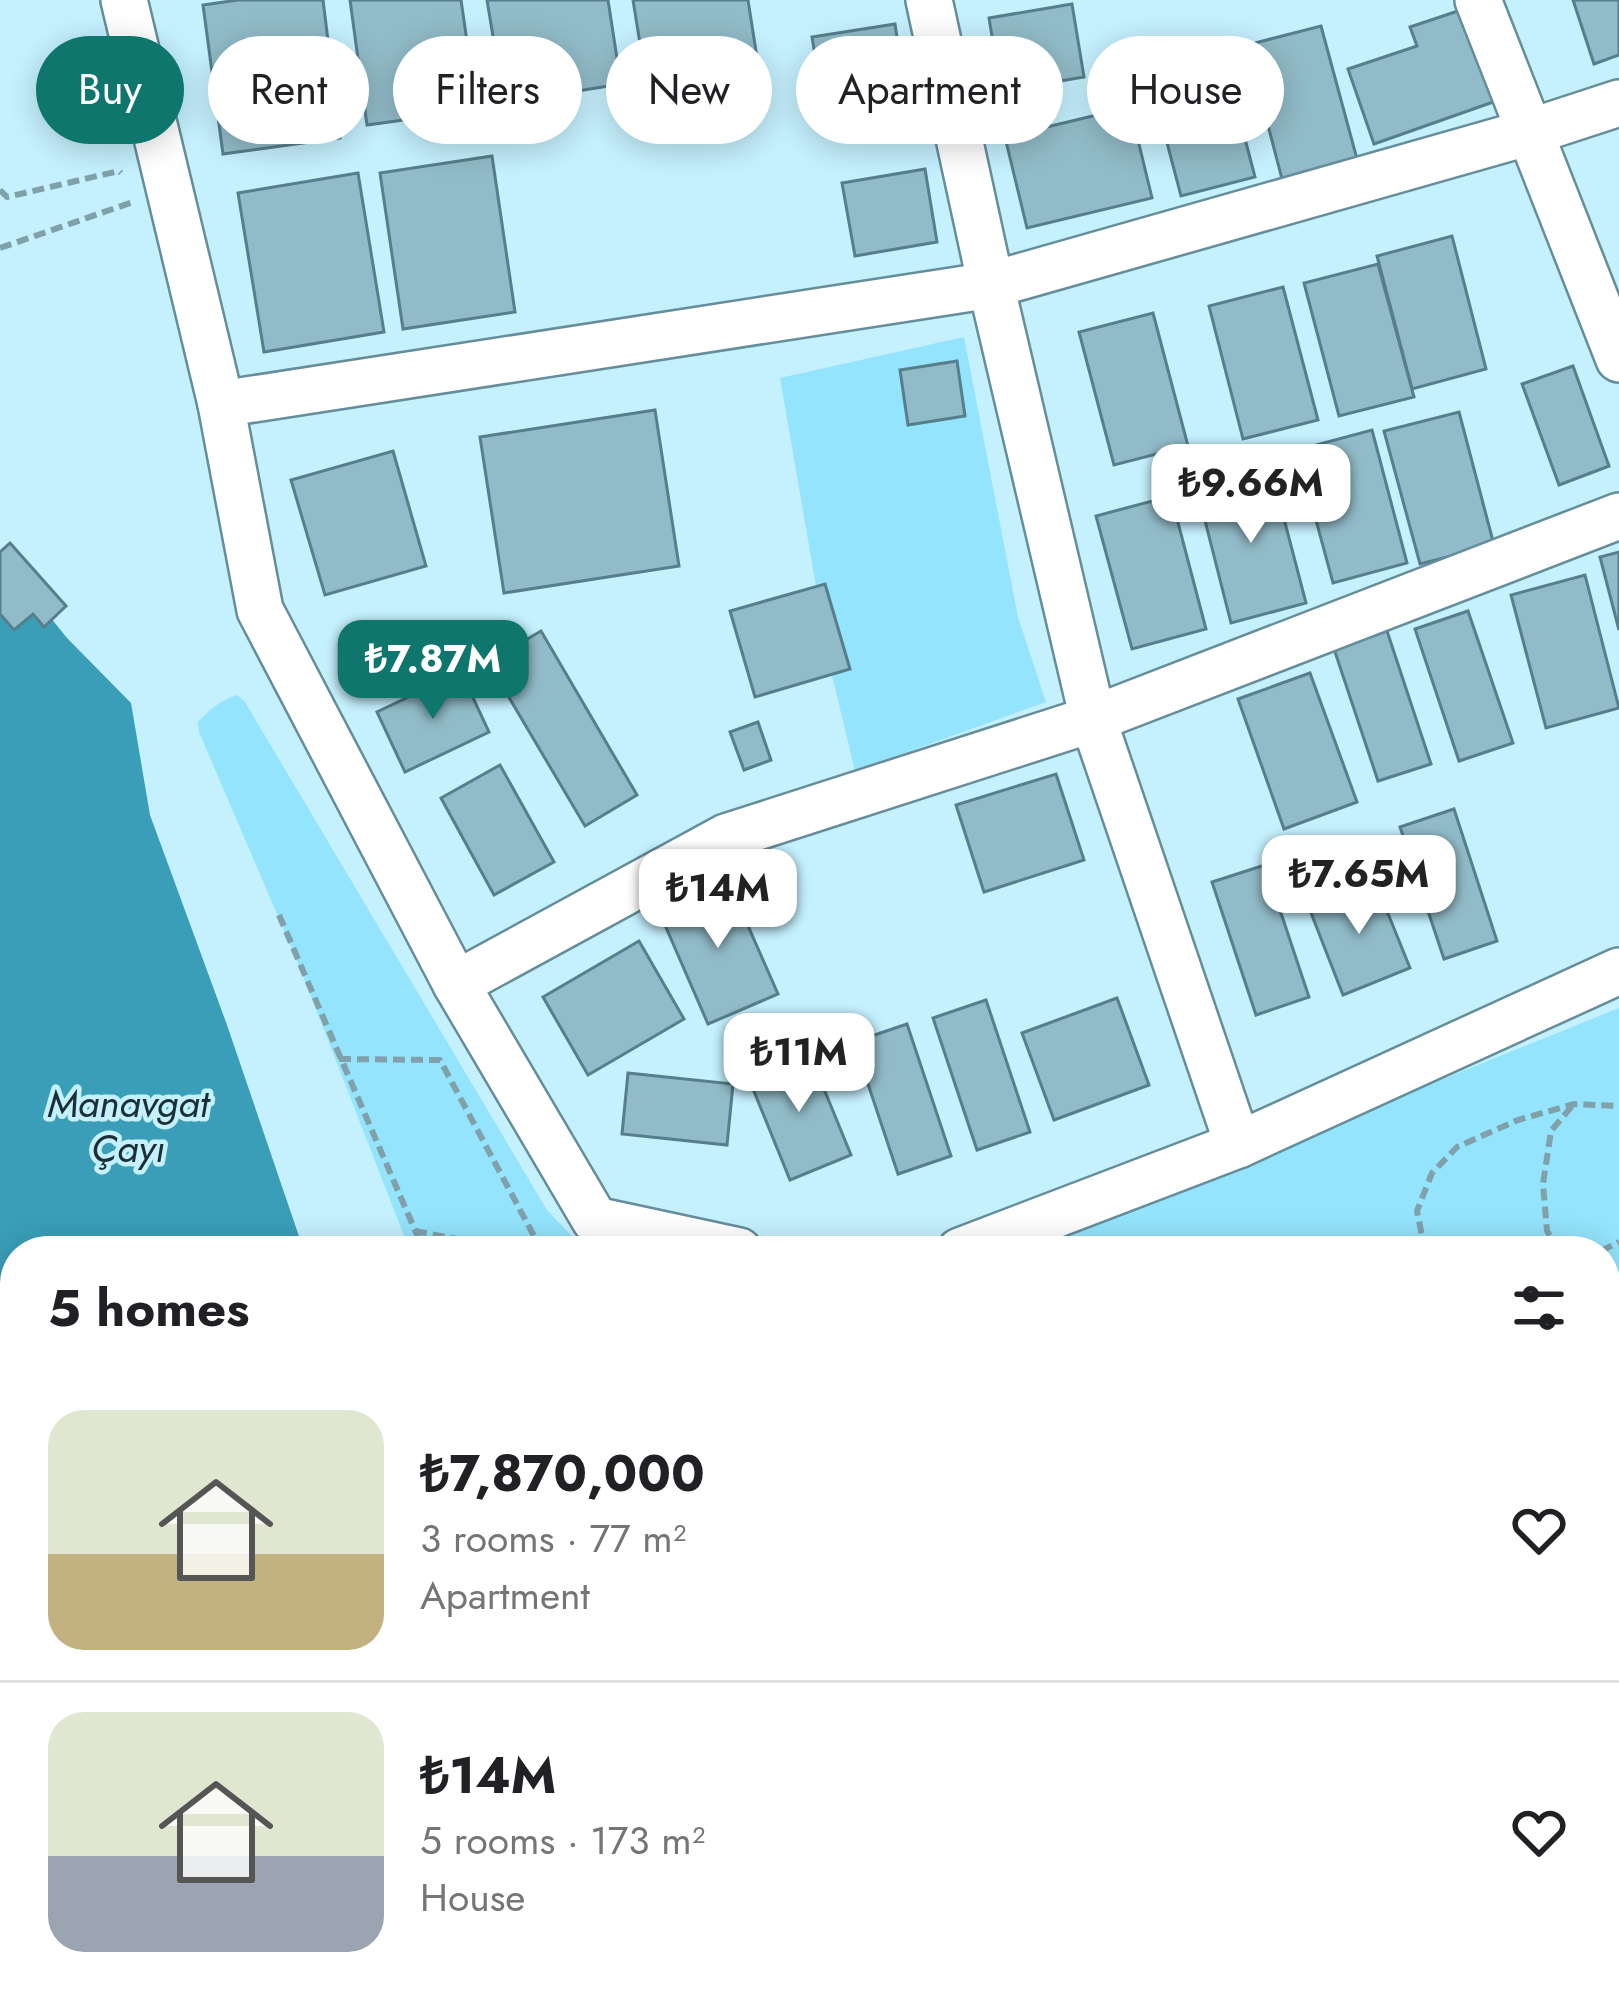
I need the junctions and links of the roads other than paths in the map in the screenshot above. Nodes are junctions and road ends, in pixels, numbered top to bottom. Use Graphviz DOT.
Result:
graph roads {
  1 [pos="124,0"];
  2 [pos="929,0"];
  3 [pos="1478,0"];
  4 [pos="1619,104"];
  5 [pos="1530,132"];
  6 [pos="991,285"];
  7 [pos="1619,359"];
  8 [pos="221,404"];
  9 [pos="1619,516"];
  10 [pos="1094,718"];
  11 [pos="1619,971"];
  12 [pos="456,984"];
  13 [pos="1238,1145"];
  14 [pos="669,1236"];
  15 [pos="1000,1236"];
  1 -- 8 [label="street"];
  2 -- 6 [label="street"];
  3 -- 5 [label="street"];
  4 -- 5 [label="street"];
  5 -- 6 [label="street"];
  5 -- 7 [label="street"];
  6 -- 8 [label="street"];
  6 -- 10 [label="street"];
  8 -- 12 [label="street"];
  9 -- 10 [label="street"];
  10 -- 12 [label="street"];
  10 -- 13 [label="street"];
  11 -- 13 [label="street"];
  12 -- 14 [label="street"];
  13 -- 15 [label="street"];
}
